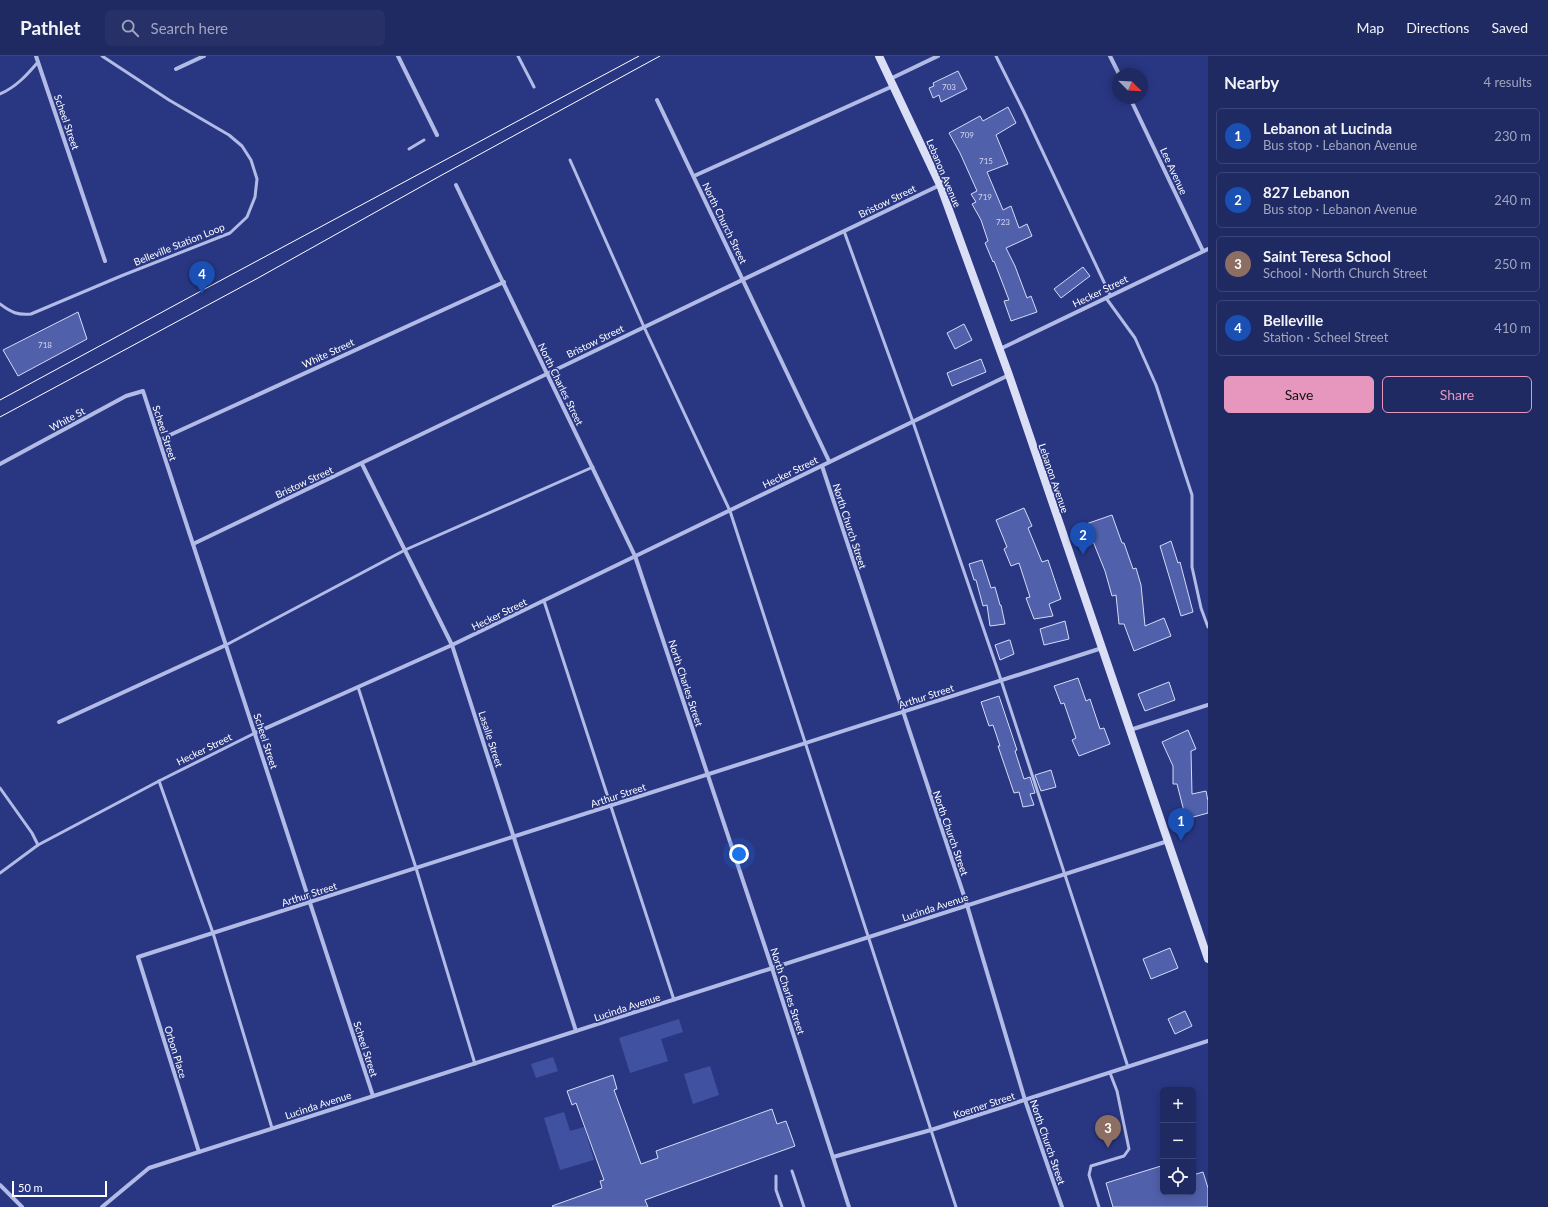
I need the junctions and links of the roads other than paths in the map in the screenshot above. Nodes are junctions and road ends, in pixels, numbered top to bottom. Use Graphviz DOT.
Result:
graph roads {
  1 [pos="36,56"];
  2 [pos="102,56"];
  3 [pos="204,56"];
  4 [pos="398,56"];
  5 [pos="518,56"];
  6 [pos="879,56"];
  7 [pos="938,56"];
  8 [pos="996,56"];
  9 [pos="1110,56"];
  10 [pos="38,62"];
  11 [pos="1116,68"];
  12 [pos="176,69"];
  13 [pos="892,82"];
  14 [pos="534,87"];
  15 [pos="0,94"];
  16 [pos="657,100"];
  17 [pos="1133,104"];
  18 [pos="437,135"];
  19 [pos="424,140"];
  20 [pos="409,148"];
  21 [pos="570,160"];
  22 [pos="694,176"];
  23 [pos="456,185"];
  24 [pos="940,185"];
  25 [pos="844,231"];
  26 [pos="1208,249"];
  27 [pos="1203,251"];
  28 [pos="105,261"];
  29 [pos="744,279"];
  30 [pos="504,282"];
  31 [pos="1110,295"];
  32 [pos="1106,298"];
  33 [pos="0,304"];
  34 [pos="644,327"];
  35 [pos="999,349"];
  36 [pos="547,373"];
  37 [pos="1008,375"];
  38 [pos="143,391"];
  39 [pos="913,422"];
  40 [pos="159,440"];
  41 [pos="829,461"];
  42 [pos="0,464"];
  43 [pos="362,464"];
  44 [pos="822,466"];
  45 [pos="592,467"];
  46 [pos="730,511"];
  47 [pos="193,544"];
  48 [pos="405,550"];
  49 [pos="635,556"];
  50 [pos="544,601"];
  51 [pos="1208,627"];
  52 [pos="226,645"];
  53 [pos="452,645"];
  54 [pos="1102,648"];
  55 [pos="1001,680"];
  56 [pos="358,687"];
  57 [pos="1208,705"];
  58 [pos="902,712"];
  59 [pos="59,722"];
  60 [pos="1130,730"];
  61 [pos="255,733"];
  62 [pos="806,743"];
  63 [pos="707,774"];
  64 [pos="159,781"];
  65 [pos="0,788"];
  66 [pos="610,805"];
  67 [pos="514,836"];
  68 [pos="1168,841"];
  69 [pos="38,845"];
  70 [pos="416,868"];
  71 [pos="0,874"];
  72 [pos="1064,874"];
  73 [pos="309,902"];
  74 [pos="967,905"];
  75 [pos="213,933"];
  76 [pos="869,936"];
  77 [pos="138,957"];
  78 [pos="1208,959"];
  79 [pos="772,968"];
  80 [pos="674,1000"];
  81 [pos="576,1032"];
  82 [pos="1208,1041"];
  83 [pos="475,1064"];
  84 [pos="1128,1067"];
  85 [pos="1110,1073"];
  86 [pos="373,1096"];
  87 [pos="1025,1100"];
  88 [pos="272,1128"];
  89 [pos="931,1130"];
  90 [pos="199,1152"];
  91 [pos="833,1157"];
  92 [pos="792,1171"];
  93 [pos="776,1176"];
  94 [pos="0,1185"];
  95 [pos="22,1207"];
  96 [pos="102,1207"];
  97 [pos="782,1207"];
  98 [pos="804,1207"];
  99 [pos="849,1207"];
  100 [pos="956,1207"];
  101 [pos="1062,1207"];
  102 [pos="1099,1207"];
  1 -- 10 [label="street, Scheel Street"];
  2 -- 33 [label="lane, Belleville Station Loop"];
  3 -- 12 [label="street"];
  4 -- 18 [label="street"];
  5 -- 14 [label="lane"];
  6 -- 13 [label="main road, Lebanon Avenue"];
  7 -- 13 [label="street"];
  8 -- 31 [label="lane"];
  9 -- 11 [label="street"];
  10 -- 15 [label="lane"];
  10 -- 28 [label="street, Scheel Street"];
  13 -- 22 [label="street"];
  13 -- 24 [label="main road, Lebanon Avenue"];
  16 -- 22 [label="street, North Church Street"];
  17 -- 27 [label="street, Lee Avenue"];
  19 -- 20 [label="lane"];
  21 -- 34 [label="lane"];
  22 -- 29 [label="street, North Church Street"];
  23 -- 30 [label="street, North Charles Street"];
  24 -- 25 [label="street, Bristow Street"];
  24 -- 35 [label="main road, Lebanon Avenue"];
  25 -- 29 [label="street, Bristow Street"];
  25 -- 39 [label="lane"];
  26 -- 27 [label="street, Hecker Street"];
  27 -- 31 [label="street, Hecker Street"];
  29 -- 34 [label="street, Bristow Street"];
  29 -- 41 [label="street, North Church Street"];
  30 -- 36 [label="street, North Charles Street"];
  30 -- 40 [label="street, White Street"];
  31 -- 32 [label="street, Hecker Street"];
  32 -- 35 [label="street, Hecker Street"];
  32 -- 51 [label="lane"];
  34 -- 36 [label="street, Bristow Street"];
  34 -- 46 [label="lane"];
  35 -- 37 [label="main road, Lebanon Avenue"];
  36 -- 43 [label="street, Bristow Street"];
  36 -- 45 [label="street, North Charles Street"];
  37 -- 39 [label="street, Hecker Street"];
  37 -- 54 [label="main road, Lebanon Avenue"];
  38 -- 40 [label="street, Scheel Street"];
  38 -- 42 [label="street, White St"];
  39 -- 41 [label="street, Hecker Street"];
  39 -- 55 [label="lane"];
  40 -- 47 [label="street, Scheel Street"];
  41 -- 44 [label="street, Hecker Street"];
  43 -- 47 [label="street, Bristow Street"];
  43 -- 48 [label="street, Lasalle Street"];
  44 -- 46 [label="street, Hecker Street"];
  44 -- 58 [label="street, North Church Street"];
  45 -- 48 [label="lane"];
  45 -- 49 [label="street, North Charles Street"];
  46 -- 49 [label="street, Hecker Street"];
  46 -- 62 [label="lane"];
  47 -- 52 [label="street, Scheel Street"];
  48 -- 52 [label="lane"];
  48 -- 53 [label="street, Lasalle Street"];
  49 -- 50 [label="street, Hecker Street"];
  49 -- 63 [label="street, North Charles Street"];
  50 -- 53 [label="street, Hecker Street"];
  50 -- 66 [label="lane"];
  52 -- 59 [label="street"];
  52 -- 61 [label="street, Scheel Street"];
  53 -- 56 [label="street, Hecker Street"];
  53 -- 67 [label="street, Lasalle Street"];
  54 -- 55 [label="street, Arthur Street"];
  54 -- 60 [label="main road, Lebanon Avenue"];
  55 -- 58 [label="street, Arthur Street"];
  55 -- 72 [label="lane"];
  56 -- 61 [label="street, Hecker Street"];
  56 -- 70 [label="lane"];
  57 -- 60 [label="street"];
  58 -- 62 [label="street, Arthur Street"];
  58 -- 74 [label="street, North Church Street"];
  60 -- 68 [label="main road, Lebanon Avenue"];
  61 -- 64 [label="lane, Hecker Street"];
  61 -- 73 [label="street, Scheel Street"];
  62 -- 63 [label="street, Arthur Street"];
  62 -- 76 [label="lane"];
  63 -- 66 [label="street, Arthur Street"];
  63 -- 79 [label="street, North Charles Street"];
  64 -- 69 [label="lane, Hecker Street"];
  64 -- 75 [label="lane"];
  65 -- 69 [label="lane"];
  66 -- 67 [label="street, Arthur Street"];
  66 -- 80 [label="lane"];
  67 -- 70 [label="street, Arthur Street"];
  67 -- 81 [label="street, Lasalle Street"];
  68 -- 72 [label="street, Lucinda Avenue"];
  68 -- 78 [label="main road, Lebanon Avenue"];
  69 -- 71 [label="lane, Hecker Street"];
  70 -- 73 [label="street, Arthur Street"];
  70 -- 83 [label="lane"];
  72 -- 74 [label="street, Lucinda Avenue"];
  72 -- 84 [label="lane"];
  73 -- 75 [label="street, Arthur Street"];
  73 -- 86 [label="street, Scheel Street"];
  74 -- 76 [label="street, Lucinda Avenue"];
  74 -- 87 [label="street, North Church Street"];
  75 -- 77 [label="street, Arthur Street"];
  75 -- 88 [label="lane"];
  76 -- 79 [label="street, Lucinda Avenue"];
  76 -- 89 [label="lane"];
  77 -- 90 [label="street, Orbon Place"];
  79 -- 80 [label="street, Lucinda Avenue"];
  79 -- 91 [label="street, North Charles Street"];
  80 -- 81 [label="street, Lucinda Avenue"];
  81 -- 83 [label="street, Lucinda Avenue"];
  82 -- 84 [label="street, Koerner Street"];
  83 -- 86 [label="street, Lucinda Avenue"];
  84 -- 85 [label="street, Koerner Street"];
  85 -- 87 [label="street, Koerner Street"];
  85 -- 102 [label="lane"];
  86 -- 88 [label="street, Lucinda Avenue"];
  87 -- 89 [label="street, Koerner Street"];
  87 -- 101 [label="street, North Church Street"];
  88 -- 90 [label="street, Lucinda Avenue"];
  89 -- 91 [label="street, Koerner Street"];
  89 -- 100 [label="lane"];
  90 -- 96 [label="street, Lucinda Avenue"];
  91 -- 99 [label="street, North Charles Street"];
  92 -- 98 [label="lane"];
  93 -- 97 [label="lane"];
  94 -- 95 [label="street"];
}
